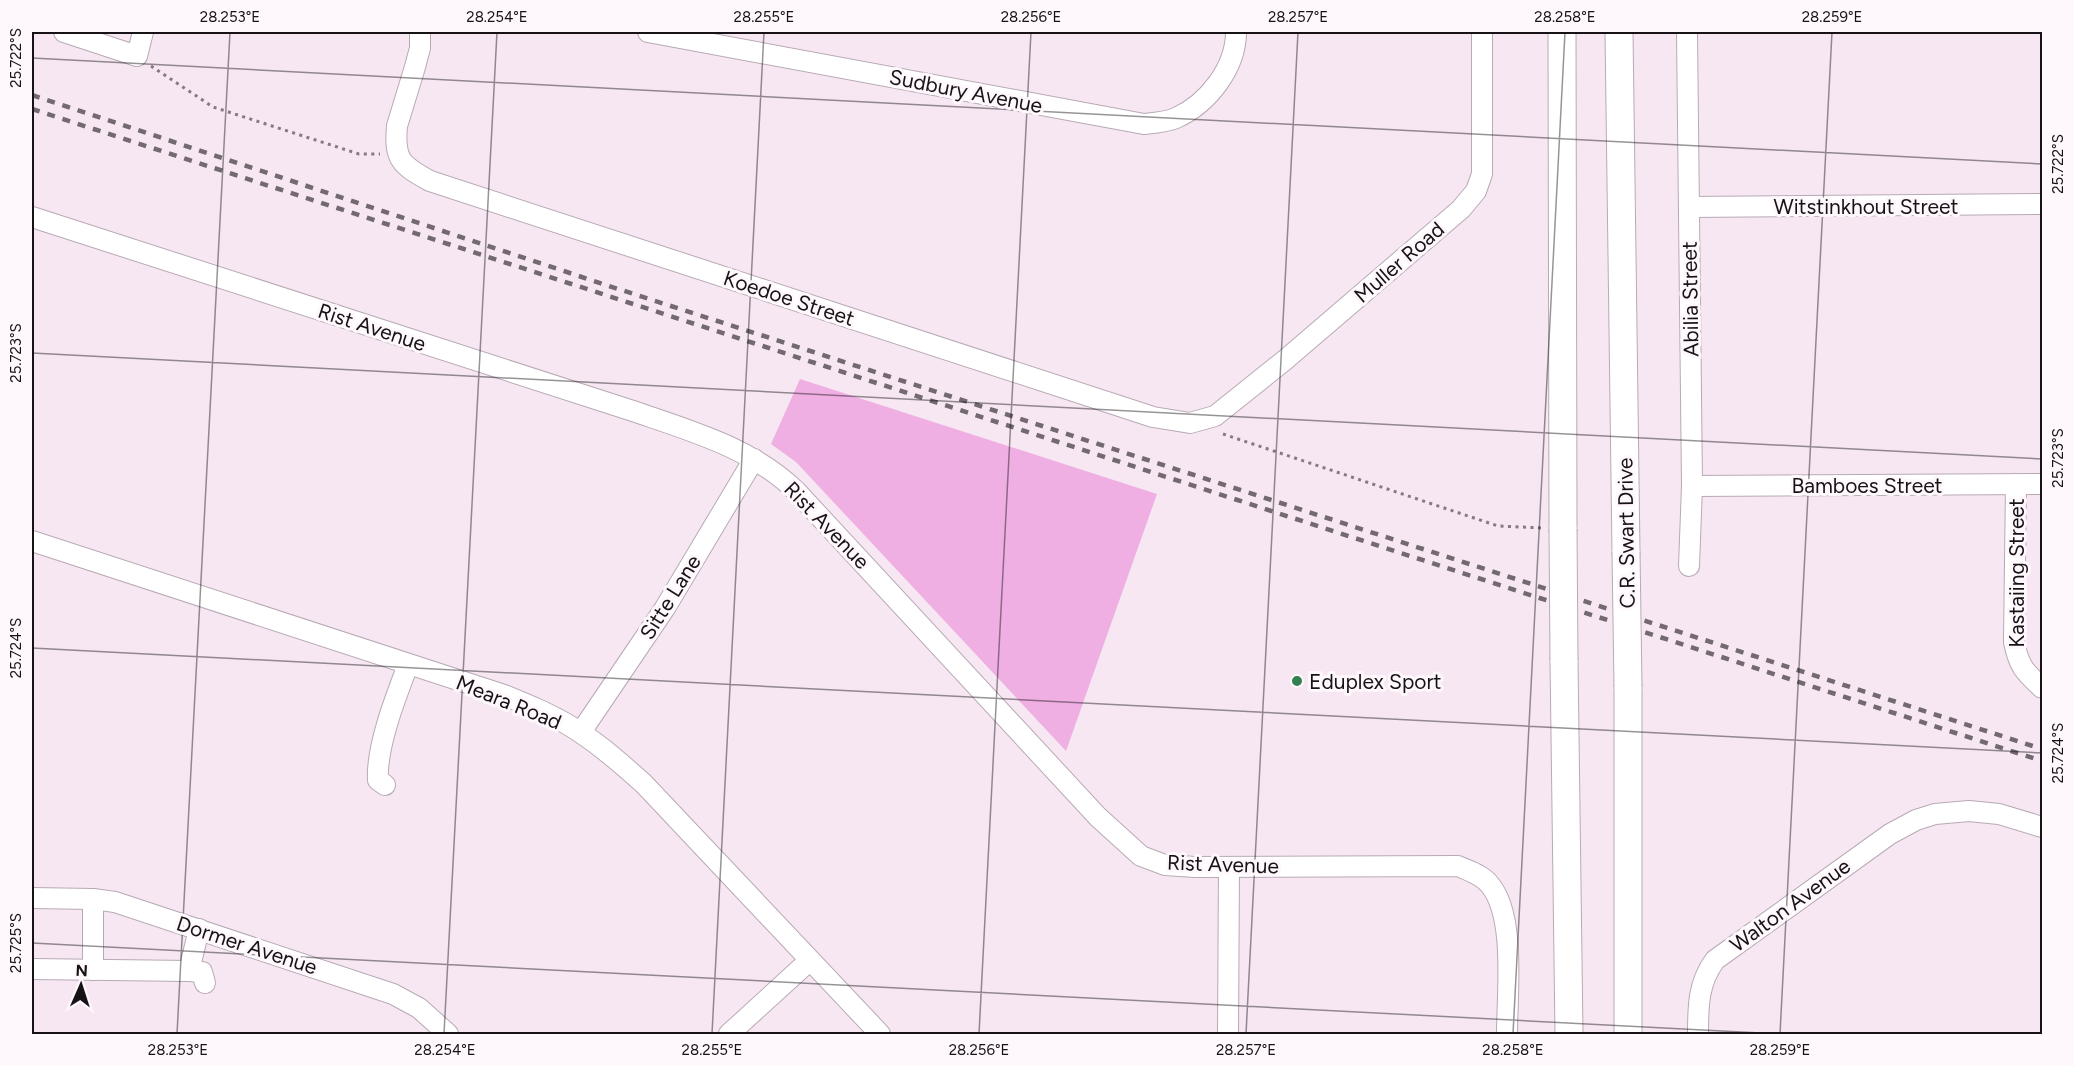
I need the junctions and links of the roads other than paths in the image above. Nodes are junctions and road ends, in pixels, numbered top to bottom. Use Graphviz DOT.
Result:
graph roads {
  1 [pos="64,32"];
  2 [pos="143,32"];
  3 [pos="420,32"];
  4 [pos="648,32"];
  5 [pos="1236,32"];
  6 [pos="1482,32"];
  7 [pos="1562,32"];
  8 [pos="1619,32"];
  9 [pos="1688,32"];
  10 [pos="2043,204"];
  11 [pos="1689,207"];
  12 [pos="32,217"];
  13 [pos="1190,423"];
  14 [pos="754,459"];
  15 [pos="2043,483"];
  16 [pos="2016,484"];
  17 [pos="1692,486"];
  18 [pos="32,541"];
  19 [pos="1689,566"];
  20 [pos="408,665"];
  21 [pos="2043,688"];
  22 [pos="580,732"];
  23 [pos="385,785"];
  24 [pos="2043,827"];
  25 [pos="1228,867"];
  26 [pos="32,898"];
  27 [pos="93,899"];
  28 [pos="199,930"];
  29 [pos="809,961"];
  30 [pos="32,969"];
  31 [pos="93,970"];
  32 [pos="189,971"];
  33 [pos="205,983"];
  34 [pos="448,1035"];
  35 [pos="729,1035"];
  36 [pos="880,1035"];
  37 [pos="1228,1035"];
  38 [pos="1508,1035"];
  39 [pos="1569,1035"];
  40 [pos="1628,1035"];
  41 [pos="1698,1035"];
  1 -- 2 [label="street"];
  3 -- 13 [label="street, Koedoe Street"];
  4 -- 5 [label="street, Sudbury Avenue"];
  6 -- 13 [label="street, Muller Road"];
  7 -- 39 [label="main road, bridge"];
  8 -- 40 [label="main road, C.R. Swart Drive, bridge"];
  9 -- 11 [label="street, Abilia Street"];
  10 -- 11 [label="street, Witstinkhout Street"];
  11 -- 17 [label="street, Abilia Street"];
  12 -- 14 [label="street, Rist Avenue"];
  14 -- 22 [label="street, Sitte Lane"];
  14 -- 25 [label="street, Rist Avenue"];
  15 -- 16 [label="street, Bamboes Street"];
  16 -- 17 [label="street, Bamboes Street"];
  16 -- 21 [label="street, Kastaiing Street"];
  17 -- 19 [label="street, Abilia Street"];
  18 -- 20 [label="street, Meara Road"];
  20 -- 22 [label="street, Meara Road"];
  20 -- 23 [label="street"];
  22 -- 29 [label="street, Meara Road"];
  24 -- 41 [label="street, Walton Avenue"];
  25 -- 37 [label="street"];
  25 -- 38 [label="street, Rist Avenue"];
  26 -- 27 [label="street, Dormer Avenue"];
  27 -- 28 [label="street, Dormer Avenue"];
  27 -- 31 [label="street"];
  28 -- 32 [label="street"];
  28 -- 34 [label="street, Dormer Avenue"];
  29 -- 35 [label="street"];
  29 -- 36 [label="street, Meara Road"];
  30 -- 31 [label="street"];
  31 -- 32 [label="street"];
  32 -- 33 [label="street"];
}
